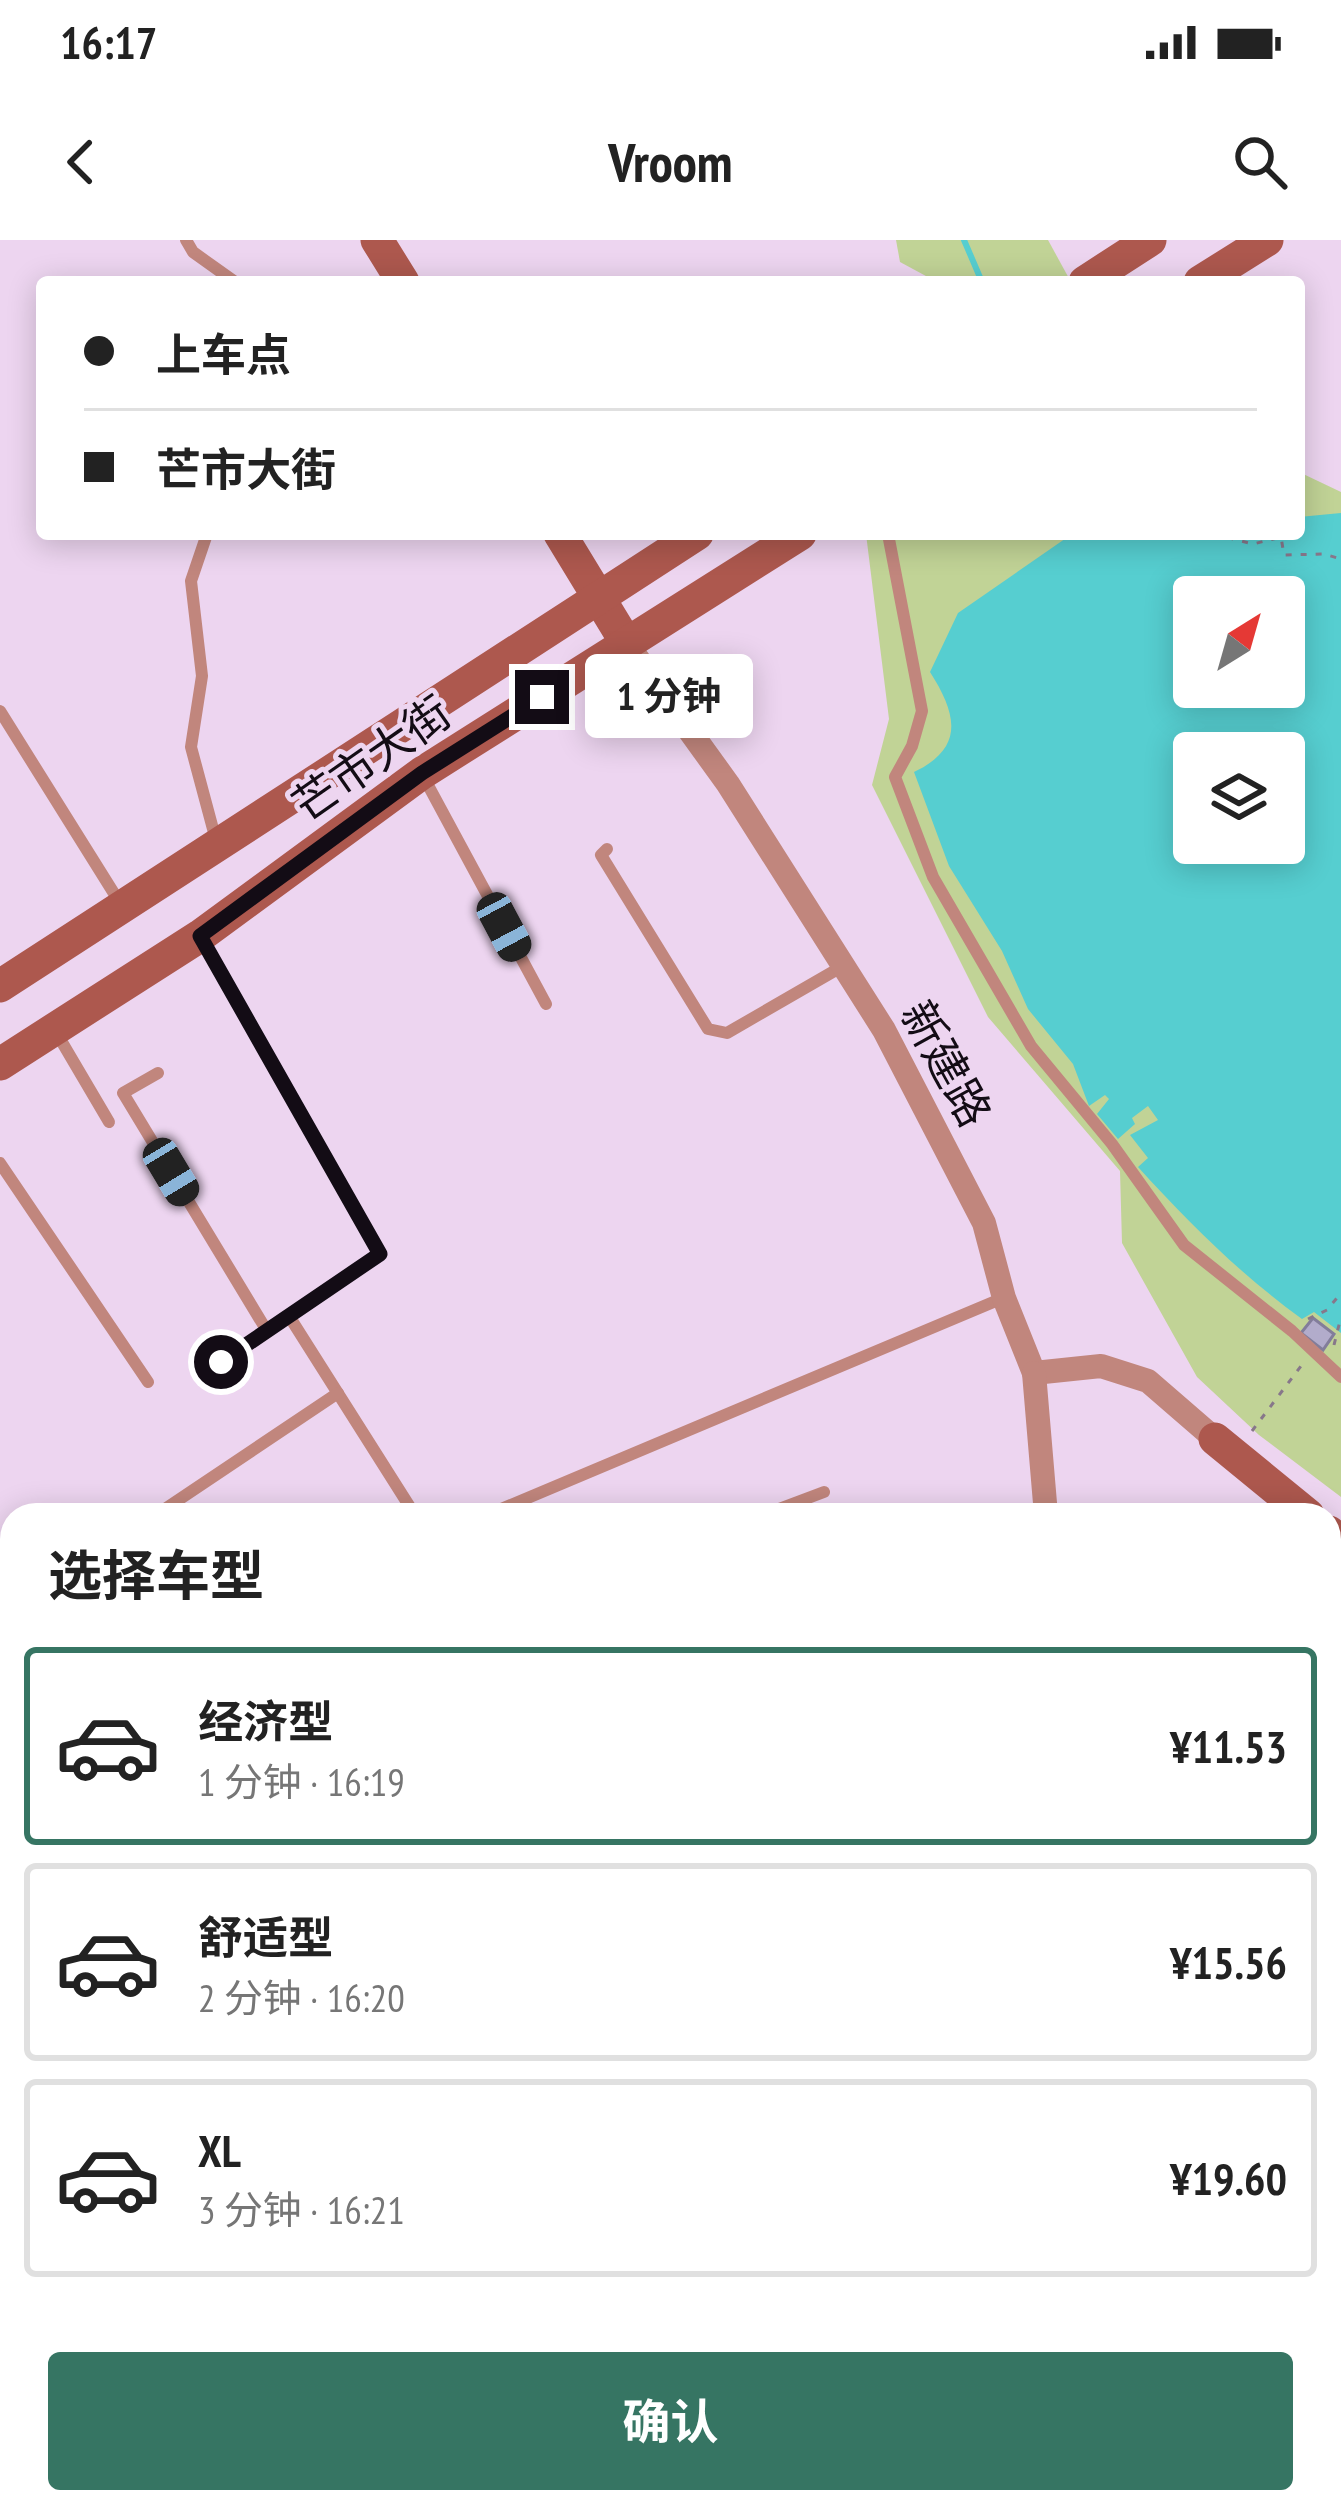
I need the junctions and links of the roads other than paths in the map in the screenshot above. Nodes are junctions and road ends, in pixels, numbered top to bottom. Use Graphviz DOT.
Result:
graph roads {
  1 [pos="185,240"];
  2 [pos="377,240"];
  3 [pos="1150,240"];
  4 [pos="1268,240"];
  5 [pos="227,276"];
  6 [pos="400,276"];
  7 [pos="1094,276"];
  8 [pos="1210,276"];
  9 [pos="205,540"];
  10 [pos="564,540"];
  11 [pos="688,540"];
  12 [pos="791,540"];
  13 [pos="889,540"];
  14 [pos="599,597"];
  15 [pos="627,644"];
  16 [pos="0,711"];
  17 [pos="422,773"];
  18 [pos="217,845"];
  19 [pos="607,849"];
  20 [pos="124,909"];
  21 [pos="200,936"];
  22 [pos="843,966"];
  23 [pos="0,986"];
  24 [pos="546,1004"];
  25 [pos="55,1031"];
  26 [pos="0,1064"];
  27 [pos="158,1073"];
  28 [pos="110,1122"];
  29 [pos="0,1163"];
  30 [pos="1004,1298"];
  31 [pos="289,1316"];
  32 [pos="267,1331"];
  33 [pos="221,1362"];
  34 [pos="1034,1373"];
  35 [pos="1341,1377"];
  36 [pos="148,1382"];
  37 [pos="338,1394"];
  38 [pos="1225,1447"];
  39 [pos="824,1492"];
  40 [pos="174,1503"];
  41 [pos="407,1503"];
  42 [pos="525,1503"];
  43 [pos="795,1503"];
  44 [pos="1045,1503"];
  45 [pos="1294,1503"];
  1 -- 5 [label="lane"];
  2 -- 6 [label="main road"];
  3 -- 7 [label="main road"];
  4 -- 8 [label="main road"];
  9 -- 18 [label="lane"];
  10 -- 14 [label="main road"];
  11 -- 14 [label="main road, 芒市大街"];
  12 -- 15 [label="main road, 芒市大街"];
  13 -- 35 [label="lane"];
  14 -- 15 [label="main road"];
  14 -- 18 [label="main road, 芒市大街"];
  15 -- 17 [label="main road, 芒市大街"];
  15 -- 22 [label="street, 新建路"];
  16 -- 20 [label="lane"];
  17 -- 21 [label="main road, 芒市大街"];
  17 -- 24 [label="lane"];
  18 -- 20 [label="main road, 芒市大街"];
  19 -- 22 [label="lane"];
  20 -- 23 [label="main road, 芒市大街"];
  21 -- 25 [label="main road, 芒市大街"];
  21 -- 31 [label="lane"];
  22 -- 30 [label="street, 新建路"];
  25 -- 26 [label="main road, 芒市大街"];
  25 -- 28 [label="lane"];
  27 -- 32 [label="lane"];
  29 -- 36 [label="lane"];
  30 -- 34 [label="street, 新建路"];
  30 -- 42 [label="lane"];
  31 -- 32 [label="lane"];
  31 -- 37 [label="lane"];
  32 -- 33 [label="lane"];
  34 -- 38 [label="street"];
  34 -- 44 [label="street, 新建路"];
  37 -- 40 [label="lane"];
  37 -- 41 [label="lane"];
  38 -- 45 [label="main road"];
  39 -- 43 [label="lane"];
}
